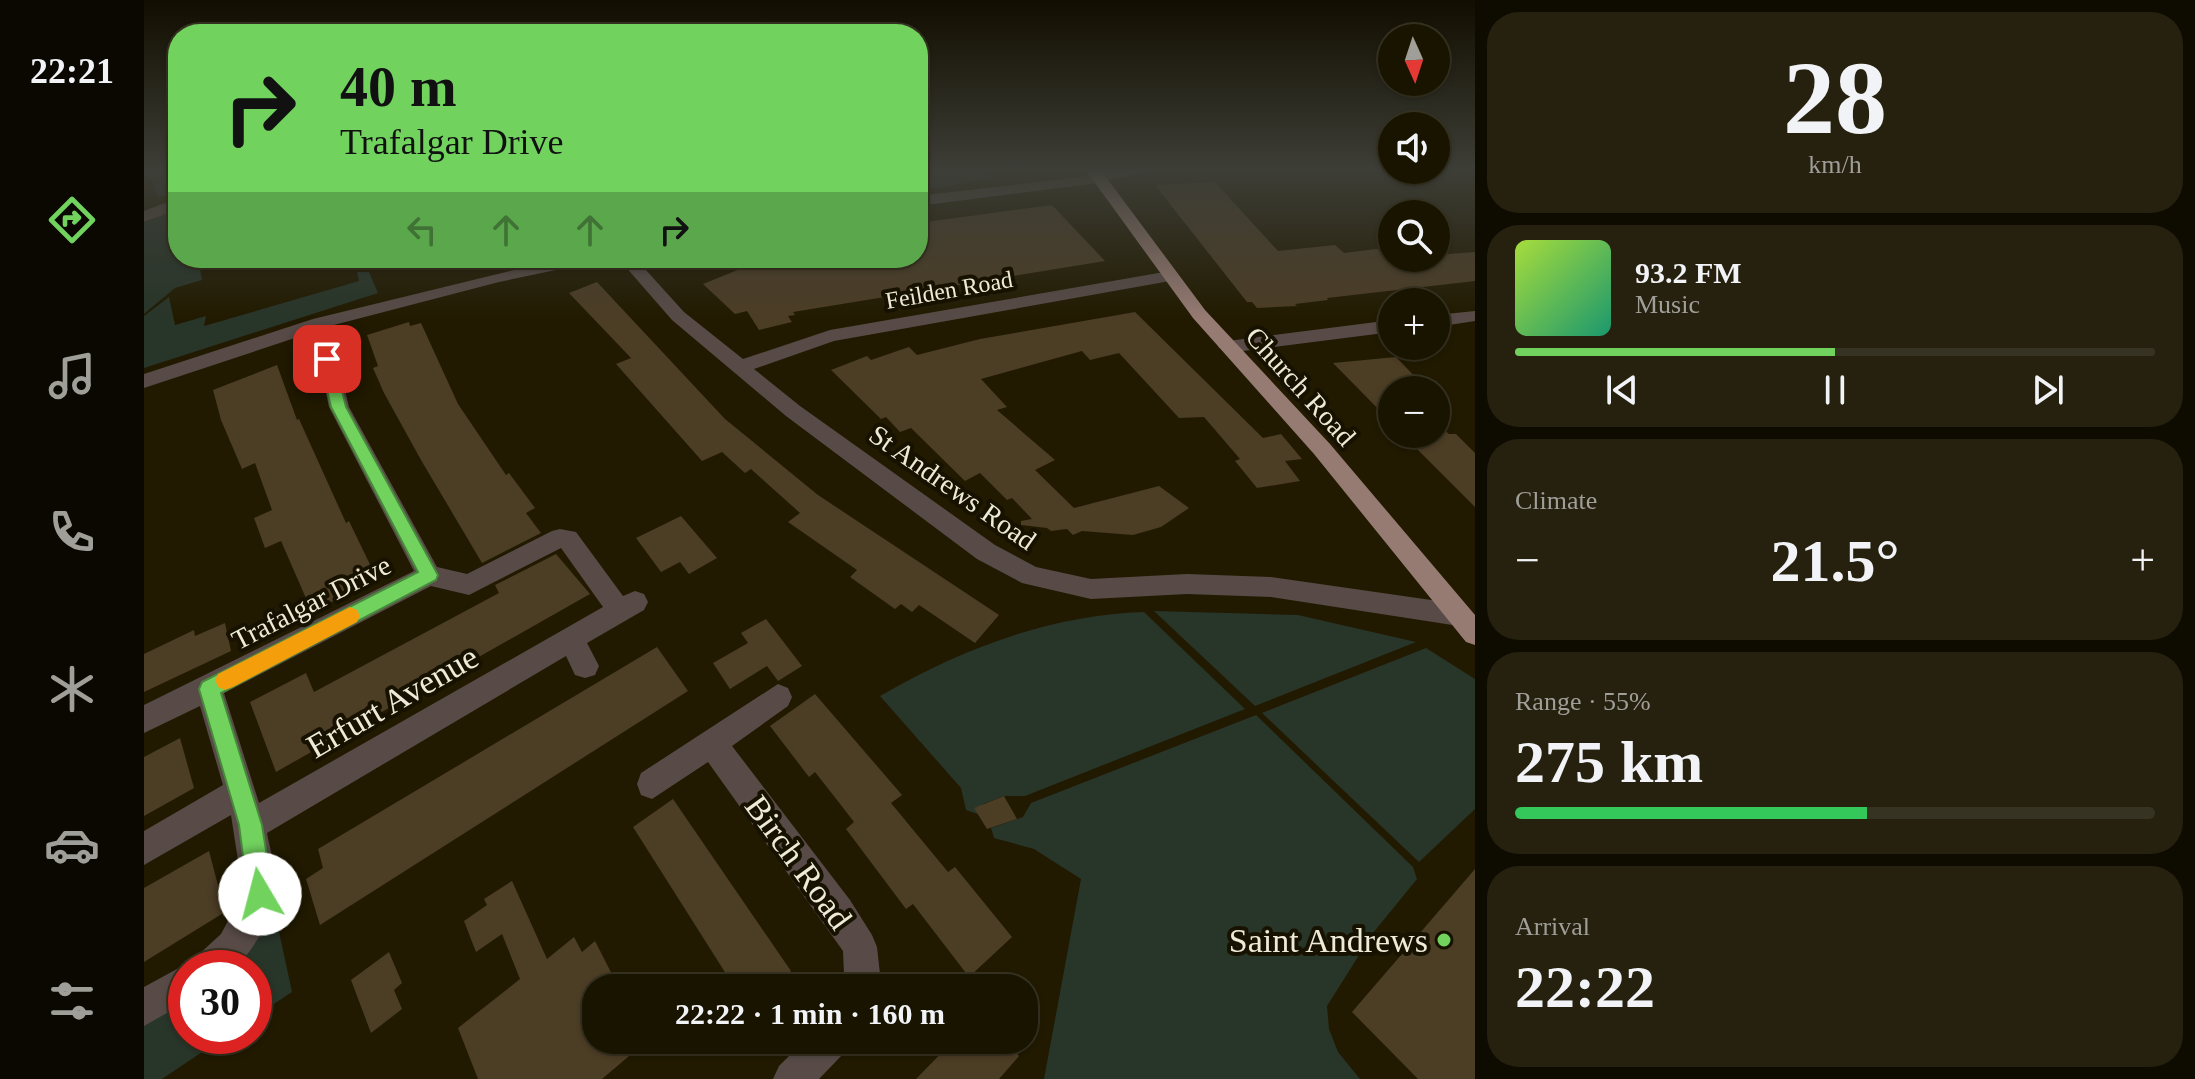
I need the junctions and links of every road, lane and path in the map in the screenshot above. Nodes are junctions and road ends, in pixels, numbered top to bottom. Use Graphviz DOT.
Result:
graph roads {
  1 [pos="1129,219"];
  2 [pos="540,268"];
  3 [pos="635,268"];
  4 [pos="1170,276"];
  5 [pos="1475,316"];
  6 [pos="1450,319"];
  7 [pos="320,323"];
  8 [pos="1378,328"];
  9 [pos="1228,347"];
  10 [pos="740,367"];
  11 [pos="144,381"];
  12 [pos="429,575"];
  13 [pos="1459,615"];
  14 [pos="1475,634"];
  15 [pos="571,639"];
  16 [pos="585,666"];
  17 [pos="209,689"];
  18 [pos="778,697"];
  19 [pos="144,720"];
  20 [pos="713,745"];
  21 [pos="652,784"];
  22 [pos="239,793"];
  23 [pos="250,825"];
  24 [pos="144,849"];
  25 [pos="229,950"];
  26 [pos="862,974"];
  27 [pos="168,993"];
  28 [pos="144,1008"];
  29 [pos="817,1054"];
  30 [pos="792,1079"];
  1 -- 4 [label="main road, Church Road"];
  2 -- 7 [label="street"];
  3 -- 10 [label="street, St Andrews Road"];
  4 -- 9 [label="main road, Church Road"];
  4 -- 10 [label="street, Feilden Road"];
  5 -- 6 [label="street"];
  7 -- 11 [label="street"];
  7 -- 12 [label="street, Trafalgar Drive"];
  8 -- 9 [label="street"];
  9 -- 13 [label="main road, Church Road"];
  10 -- 13 [label="street, St Andrews Road"];
  12 -- 15 [label="street, Erfurt Avenue"];
  12 -- 17 [label="street, Trafalgar Drive"];
  13 -- 14 [label="main road, Church Road"];
  15 -- 16 [label="street"];
  15 -- 23 [label="street, Erfurt Avenue"];
  17 -- 19 [label="street, Trafalgar Drive"];
  17 -- 22 [label="street"];
  18 -- 20 [label="street"];
  20 -- 21 [label="street"];
  20 -- 26 [label="street, Birch Road"];
  22 -- 23 [label="street"];
  22 -- 24 [label="street"];
  23 -- 25 [label="street"];
  27 -- 28 [label="street"];
  29 -- 30 [label="street"];
}
